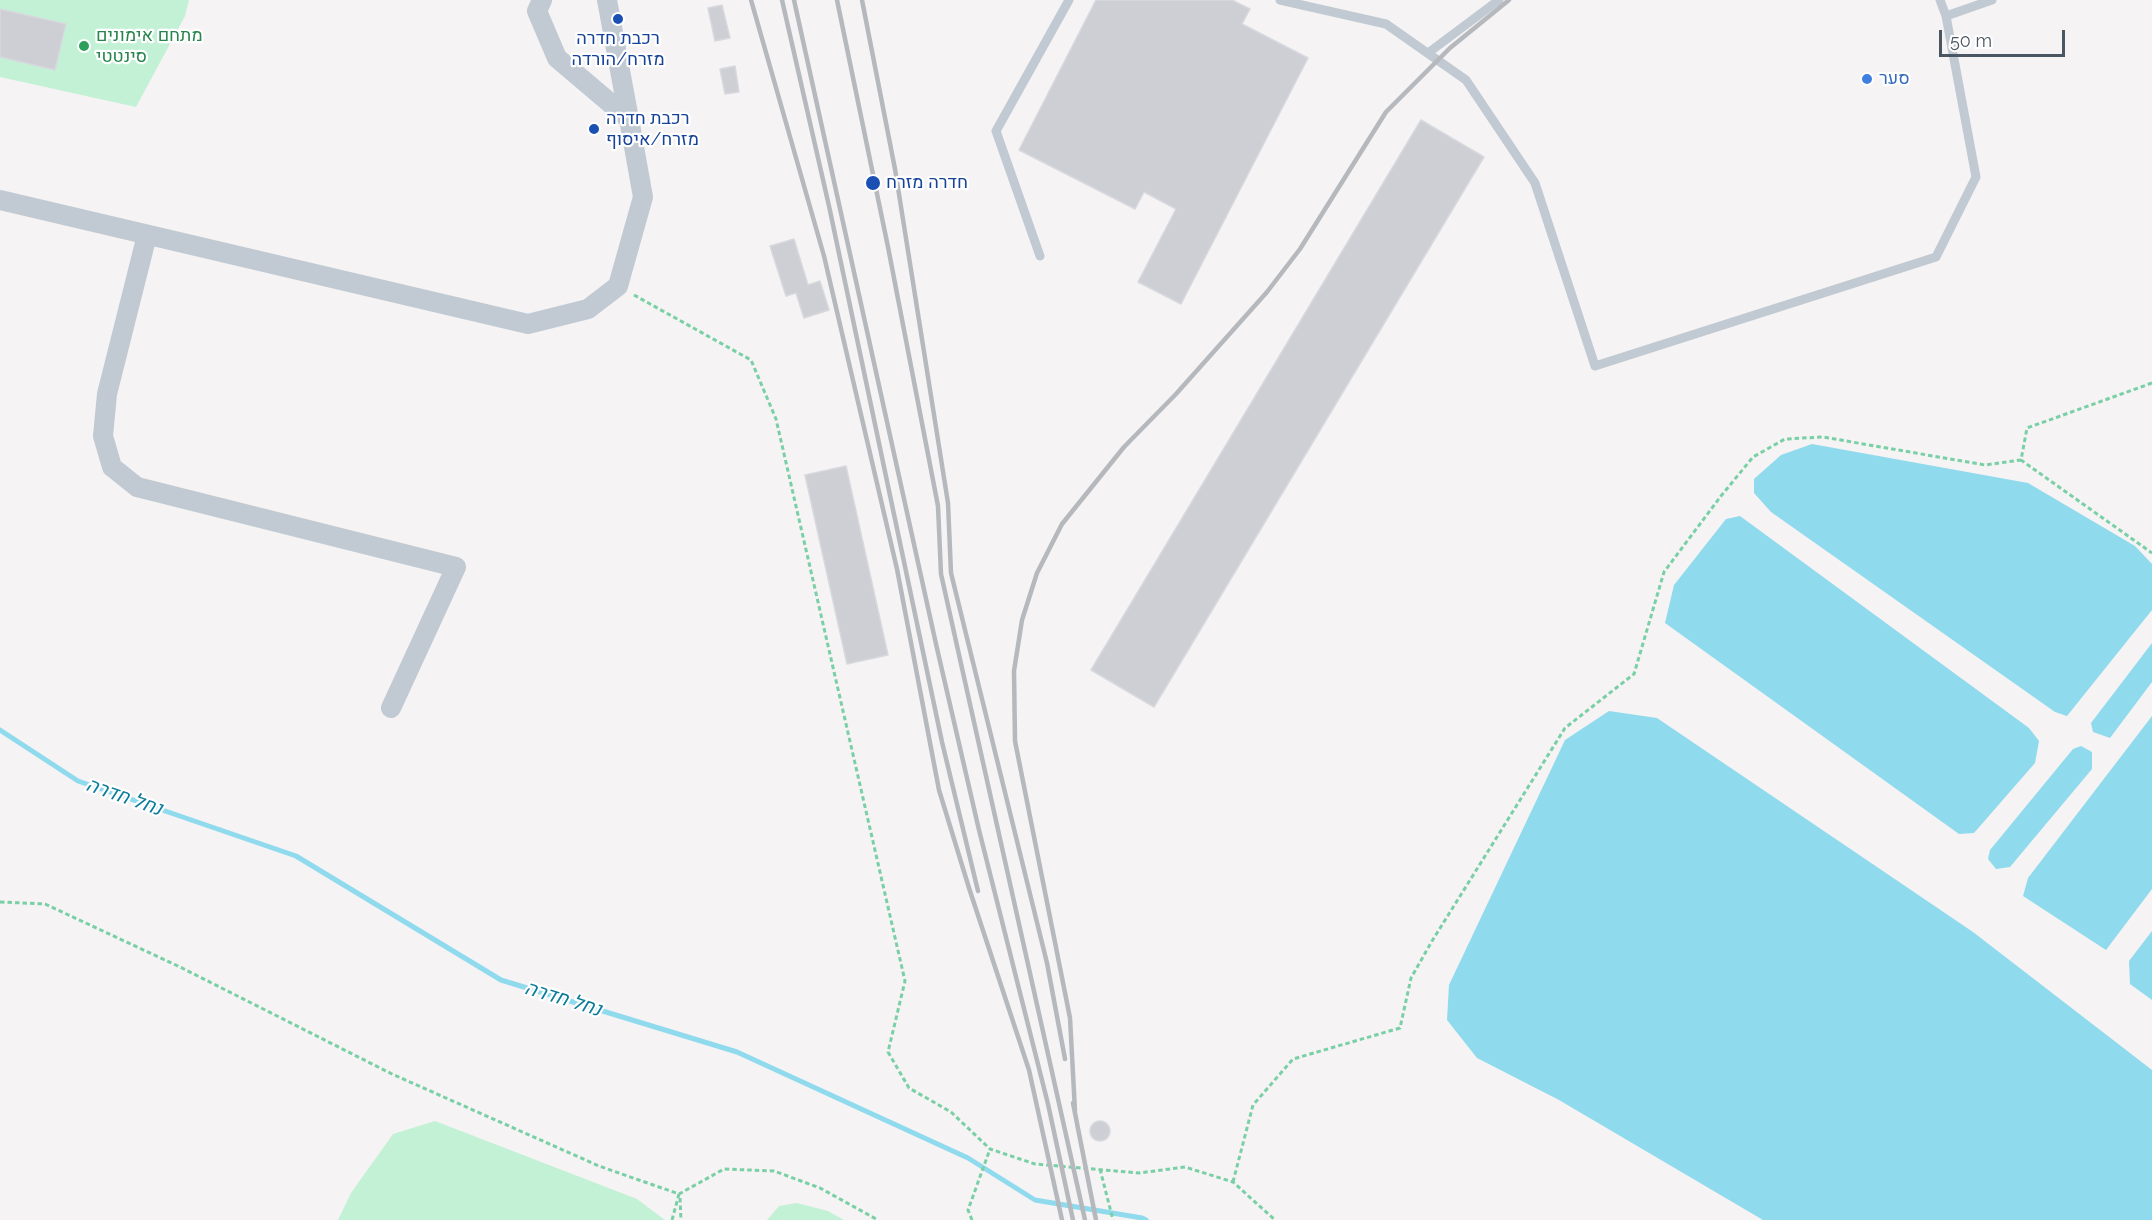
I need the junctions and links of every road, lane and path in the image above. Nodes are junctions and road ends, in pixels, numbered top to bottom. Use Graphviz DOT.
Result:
graph roads {
  1 [pos="542,0"];
  2 [pos="607,0"];
  3 [pos="1069,0"];
  4 [pos="1280,0"];
  5 [pos="1499,0"];
  6 [pos="1940,0"];
  7 [pos="1992,0"];
  8 [pos="1946,16"];
  9 [pos="1428,53"];
  10 [pos="629,119"];
  11 [pos="0,200"];
  12 [pos="147,235"];
  13 [pos="1040,256"];
  14 [pos="618,286"];
  15 [pos="2152,383"];
  16 [pos="2021,460"];
  17 [pos="2152,553"];
  18 [pos="391,708"];
  19 [pos="0,902"];
  20 [pos="990,1149"];
  21 [pos="1100,1169"];
  22 [pos="1233,1182"];
  23 [pos="679,1194"];
  24 [pos="672,1220"];
  25 [pos="681,1220"];
  26 [pos="878,1220"];
  27 [pos="972,1220"];
  28 [pos="1113,1220"];
  29 [pos="1275,1220"];
  1 -- 10 [label="street"];
  2 -- 10 [label="street"];
  3 -- 13 [label="lane"];
  4 -- 9 [label="lane"];
  5 -- 9 [label="lane"];
  6 -- 8 [label="lane"];
  7 -- 8 [label="lane"];
  8 -- 9 [label="lane"];
  10 -- 14 [label="street"];
  11 -- 12 [label="street"];
  12 -- 14 [label="street"];
  12 -- 18 [label="street"];
  14 -- 20 [label="path"];
  15 -- 16 [label="path"];
  16 -- 17 [label="path"];
  16 -- 22 [label="path"];
  19 -- 23 [label="path"];
  20 -- 21 [label="path"];
  20 -- 27 [label="path"];
  21 -- 22 [label="path"];
  21 -- 28 [label="path"];
  22 -- 29 [label="path"];
  23 -- 24 [label="path"];
  23 -- 25 [label="path"];
  23 -- 26 [label="path"];
}
